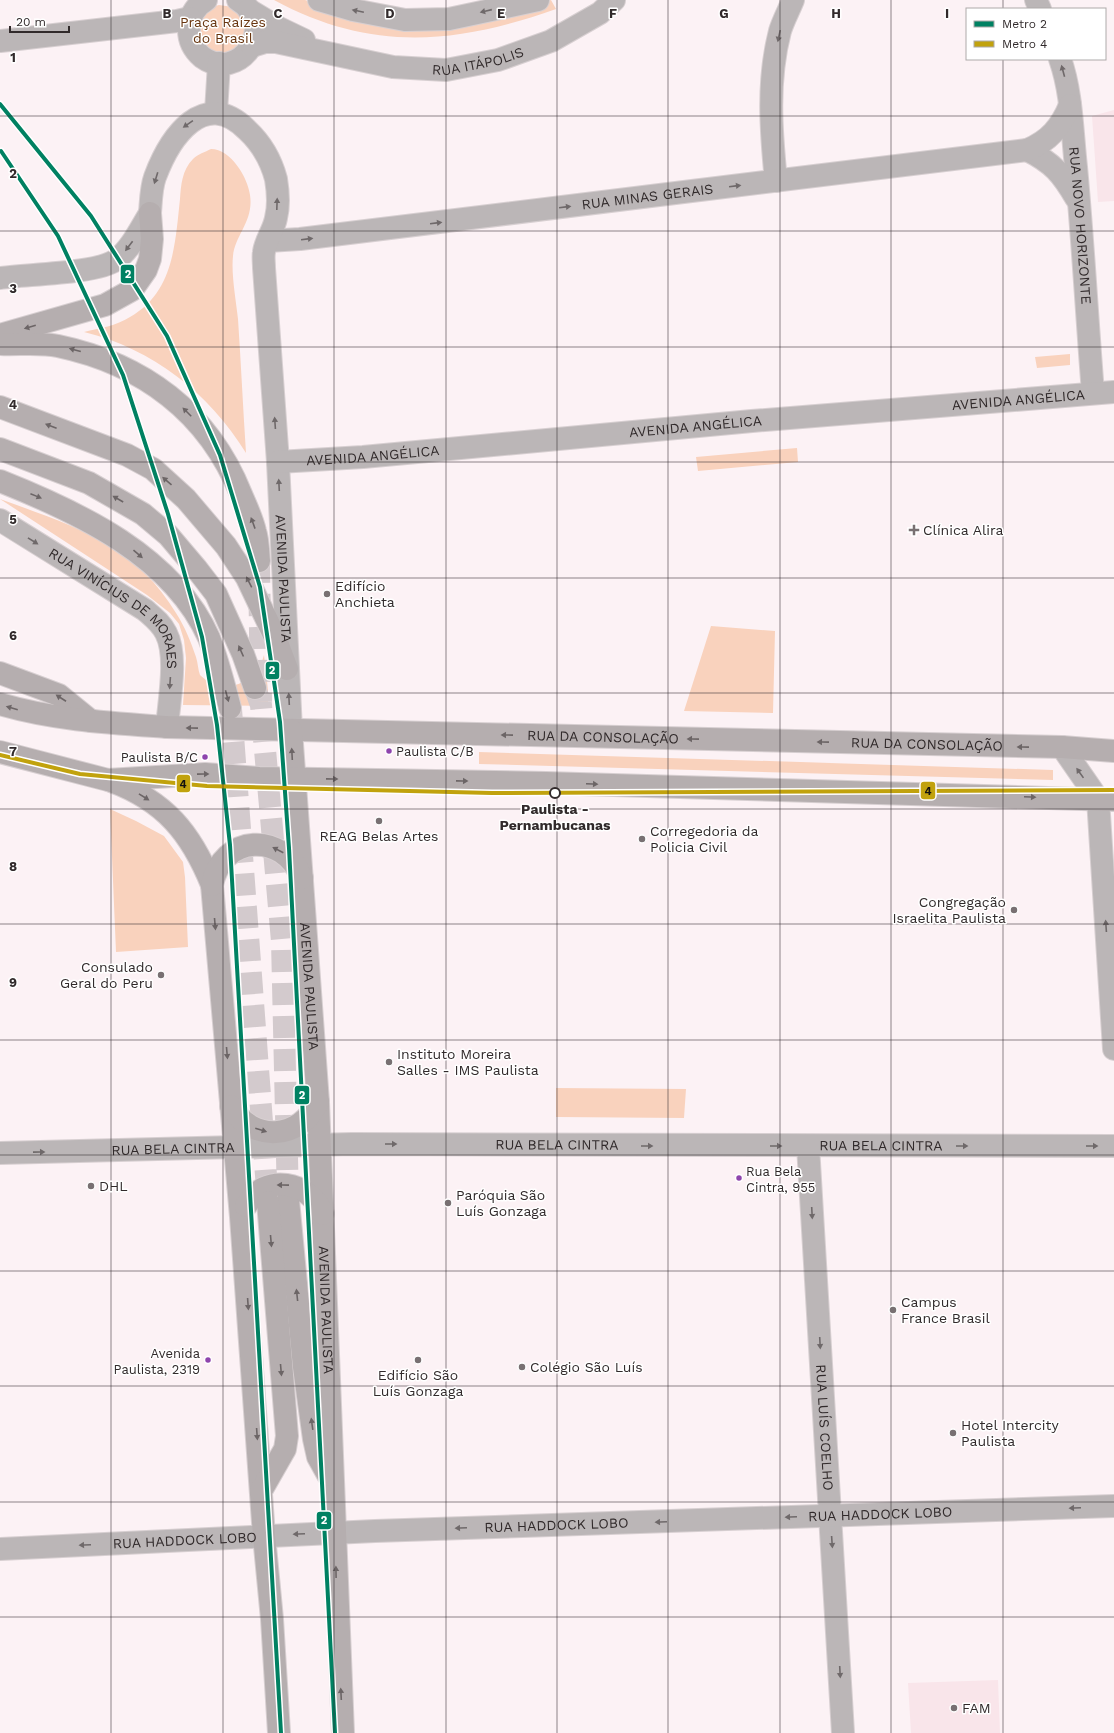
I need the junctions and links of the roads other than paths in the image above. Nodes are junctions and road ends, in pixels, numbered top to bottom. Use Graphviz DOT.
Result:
graph roads {
  1 [pos="319,0"];
  2 [pos="538,0"];
  3 [pos="614,0"];
  4 [pos="793,0"];
  5 [pos="244,5"];
  6 [pos="196,6"];
  7 [pos="0,40"];
  8 [pos="252,46"];
  9 [pos="328,52"];
  10 [pos="1060,60"];
  11 [pos="219,63"];
  12 [pos="1070,105"];
  13 [pos="216,112"];
  14 [pos="1027,150"];
  15 [pos="776,181"];
  16 [pos="1080,207"];
  17 [pos="150,213"];
  18 [pos="268,241"];
  19 [pos="0,278"];
  20 [pos="0,335"];
  21 [pos="0,344"];
  22 [pos="1114,392"];
  23 [pos="1093,393"];
  24 [pos="0,406"];
  25 [pos="0,449"];
  26 [pos="278,462"];
  27 [pos="0,481"];
  28 [pos="0,520"];
  29 [pos="259,561"];
  30 [pos="287,669"];
  31 [pos="0,673"];
  32 [pos="255,688"];
  33 [pos="0,704"];
  34 [pos="230,708"];
  35 [pos="91,721"];
  36 [pos="167,727"];
  37 [pos="291,730"];
  38 [pos="1062,747"];
  39 [pos="1114,751"];
  40 [pos="0,752"];
  41 [pos="293,778"];
  42 [pos="108,780"];
  43 [pos="1106,799"];
  44 [pos="303,878"];
  45 [pos="212,885"];
  46 [pos="1114,1049"];
  47 [pos="318,1102"];
  48 [pos="231,1106"];
  49 [pos="320,1145"];
  50 [pos="808,1146"];
  51 [pos="1114,1146"];
  52 [pos="235,1147"];
  53 [pos="0,1153"];
  54 [pos="323,1214"];
  55 [pos="241,1217"];
  56 [pos="333,1487"];
  57 [pos="261,1491"];
  58 [pos="1114,1506"];
  59 [pos="830,1516"];
  60 [pos="335,1532"];
  61 [pos="264,1536"];
  62 [pos="0,1549"];
  63 [pos="279,1733"];
  64 [pos="343,1733"];
  65 [pos="843,1733"];
  2 -- 1 [label="street, one-way"];
  3 -- 9 [label="street, RUA ITÁPOLIS"];
  4 -- 15 [label="street, one-way"];
  5 -- 8 [label="street"];
  5 -- 9 [label="street, RUA ITÁPOLIS"];
  6 -- 7 [label="street"];
  6 -- 11 [label="street"];
  8 -- 9 [label="street, RUA ITÁPOLIS"];
  8 -- 11 [label="street"];
  12 -- 10 [label="street, RUA NOVO HORIZONTE, one-way"];
  11 -- 13 [label="street"];
  12 -- 14 [label="street, RUA MINAS GERAIS"];
  12 -- 16 [label="street, RUA NOVO HORIZONTE"];
  13 -- 17 [label="street, one-way"];
  18 -- 13 [label="street, AVENIDA PAULISTA, one-way"];
  14 -- 15 [label="street, RUA MINAS GERAIS"];
  14 -- 16 [label="street"];
  18 -- 15 [label="street, RUA MINAS GERAIS, one-way"];
  16 -- 23 [label="street, RUA NOVO HORIZONTE"];
  17 -- 19 [label="street, one-way"];
  17 -- 20 [label="main road, one-way"];
  26 -- 18 [label="street, AVENIDA PAULISTA, one-way"];
  29 -- 21 [label="main road, one-way"];
  22 -- 23 [label="street, AVENIDA ANGÉLICA"];
  23 -- 26 [label="street, AVENIDA ANGÉLICA"];
  30 -- 24 [label="main road, one-way"];
  32 -- 25 [label="main road, one-way"];
  30 -- 26 [label="street, AVENIDA PAULISTA, one-way"];
  27 -- 34 [label="main road, one-way"];
  28 -- 36 [label="street, RUA VINÍCIUS DE MORAES, one-way"];
  37 -- 30 [label="street, AVENIDA PAULISTA, one-way"];
  35 -- 31 [label="main road, one-way"];
  35 -- 33 [label="main road, RUA DA CONSOLAÇÃO, one-way"];
  35 -- 36 [label="main road, RUA DA CONSOLAÇÃO"];
  37 -- 36 [label="main road, RUA DA CONSOLAÇÃO, one-way"];
  38 -- 37 [label="main road, RUA DA CONSOLAÇÃO, one-way"];
  41 -- 37 [label="main road, AVENIDA PAULISTA, one-way"];
  38 -- 39 [label="main road, RUA DA CONSOLAÇÃO"];
  43 -- 38 [label="street, one-way"];
  40 -- 42 [label="main road"];
  42 -- 41 [label="main road, one-way"];
  41 -- 43 [label="main road, one-way"];
  41 -- 44 [label="main road, AVENIDA PAULISTA"];
  42 -- 45 [label="main road, one-way"];
  46 -- 43 [label="street, one-way"];
  44 -- 45 [label="main road, one-way"];
  44 -- 47 [label="main road, AVENIDA PAULISTA"];
  45 -- 48 [label="main road, one-way"];
  48 -- 47 [label="main road, one-way"];
  47 -- 49 [label="main road, AVENIDA PAULISTA"];
  48 -- 52 [label="main road"];
  49 -- 50 [label="street, RUA BELA CINTRA, one-way"];
  49 -- 52 [label="street, RUA BELA CINTRA"];
  49 -- 54 [label="main road, AVENIDA PAULISTA"];
  50 -- 51 [label="street, RUA BELA CINTRA, one-way"];
  50 -- 59 [label="street, RUA LUÍS COELHO, one-way"];
  53 -- 52 [label="street, RUA BELA CINTRA, one-way"];
  52 -- 55 [label="main road"];
  54 -- 55 [label="main road, one-way"];
  54 -- 56 [label="main road, AVENIDA PAULISTA"];
  55 -- 57 [label="main road, one-way"];
  56 -- 57 [label="main road, one-way"];
  56 -- 60 [label="main road, AVENIDA PAULISTA"];
  57 -- 61 [label="main road"];
  58 -- 59 [label="street, RUA HADDOCK LOBO, one-way"];
  59 -- 60 [label="street, RUA HADDOCK LOBO, one-way"];
  59 -- 65 [label="street, RUA LUÍS COELHO, one-way"];
  60 -- 61 [label="street, RUA HADDOCK LOBO, one-way"];
  64 -- 60 [label="main road, AVENIDA PAULISTA, one-way"];
  61 -- 62 [label="street, RUA HADDOCK LOBO, one-way"];
  61 -- 63 [label="main road"];
}
